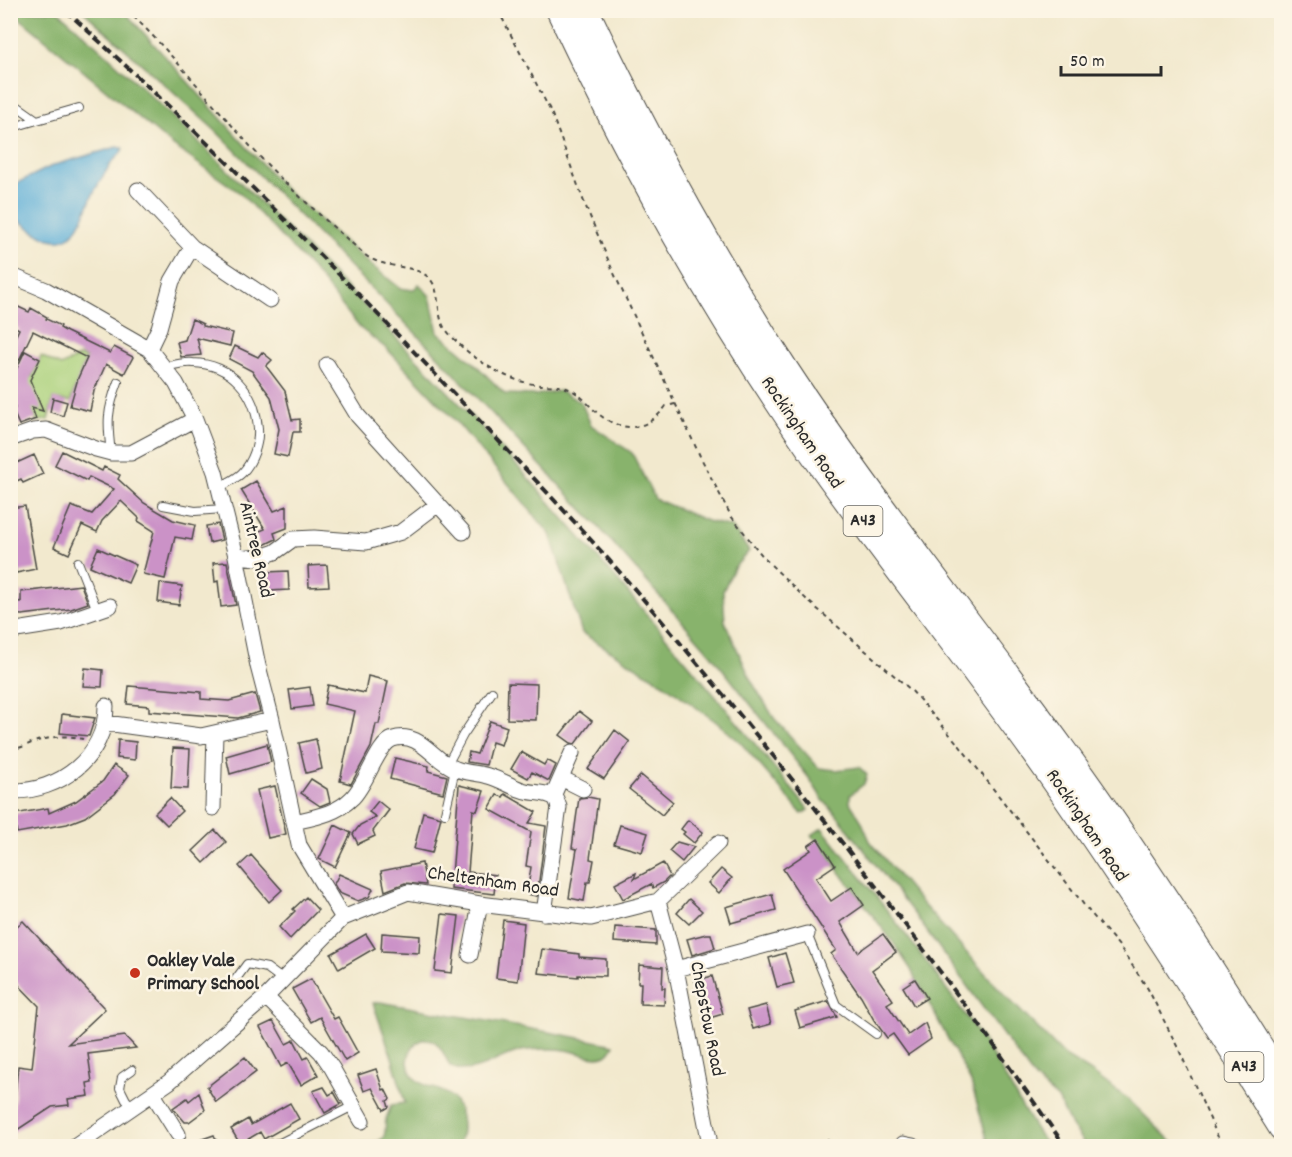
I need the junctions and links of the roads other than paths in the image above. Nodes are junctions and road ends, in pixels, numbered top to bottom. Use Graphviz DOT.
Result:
graph roads {
  1 [pos="560,10"];
  2 [pos="585,10"];
  3 [pos="10,101"];
  4 [pos="79,108"];
  5 [pos="37,120"];
  6 [pos="10,128"];
  7 [pos="138,190"];
  8 [pos="192,247"];
  9 [pos="10,275"];
  10 [pos="270,300"];
  11 [pos="150,349"];
  12 [pos="327,365"];
  13 [pos="165,367"];
  14 [pos="118,382"];
  15 [pos="195,419"];
  16 [pos="12,436"];
  17 [pos="111,453"];
  18 [pos="219,488"];
  19 [pos="438,504"];
  20 [pos="163,505"];
  21 [pos="224,509"];
  22 [pos="464,532"];
  23 [pos="236,556"];
  24 [pos="78,562"];
  25 [pos="104,608"];
  26 [pos="10,631"];
  27 [pos="492,692"];
  28 [pos="106,706"];
  29 [pos="272,720"];
  30 [pos="106,723"];
  31 [pos="214,733"];
  32 [pos="572,753"];
  33 [pos="451,767"];
  34 [pos="561,778"];
  35 [pos="583,789"];
  36 [pos="10,790"];
  37 [pos="553,796"];
  38 [pos="213,808"];
  39 [pos="445,813"];
  40 [pos="294,822"];
  41 [pos="718,843"];
  42 [pos="658,901"];
  43 [pos="480,904"];
  44 [pos="544,912"];
  45 [pos="343,918"];
  46 [pos="807,934"];
  47 [pos="470,955"];
  48 [pos="676,969"];
  49 [pos="283,980"];
  50 [pos="232,983"];
  51 [pos="266,998"];
  52 [pos="1216,999"];
  53 [pos="876,1035"];
  54 [pos="132,1070"];
  55 [pos="1281,1083"];
  56 [pos="153,1094"];
  57 [pos="353,1106"];
  58 [pos="134,1108"];
  59 [pos="362,1121"];
  60 [pos="1281,1127"];
  61 [pos="178,1134"];
  62 [pos="76,1146"];
  63 [pos="261,1146"];
  64 [pos="708,1146"];
  1 -- 52 [label="highway, Rockingham Road / A43"];
  2 -- 52 [label="highway, Rockingham Road / A43"];
  3 -- 5 [label="lane"];
  4 -- 5 [label="lane"];
  5 -- 6 [label="lane"];
  7 -- 8 [label="street"];
  8 -- 10 [label="street"];
  8 -- 11 [label="street"];
  9 -- 11 [label="street, Aintree Road"];
  11 -- 13 [label="street, Aintree Road"];
  12 -- 19 [label="street"];
  13 -- 15 [label="street, Aintree Road"];
  13 -- 18 [label="lane"];
  14 -- 17 [label="lane"];
  15 -- 17 [label="street"];
  15 -- 18 [label="street, Aintree Road"];
  16 -- 17 [label="street"];
  18 -- 21 [label="street, Aintree Road"];
  19 -- 22 [label="street"];
  19 -- 23 [label="street"];
  20 -- 21 [label="lane"];
  21 -- 23 [label="street, Aintree Road"];
  23 -- 29 [label="street, Aintree Road"];
  24 -- 25 [label="lane"];
  25 -- 26 [label="street"];
  27 -- 33 [label="lane"];
  28 -- 30 [label="street"];
  29 -- 31 [label="street"];
  29 -- 40 [label="street, Aintree Road"];
  30 -- 31 [label="street"];
  30 -- 36 [label="street"];
  31 -- 38 [label="street"];
  32 -- 34 [label="street"];
  33 -- 37 [label="street"];
  33 -- 39 [label="lane"];
  33 -- 40 [label="street"];
  34 -- 35 [label="street"];
  34 -- 37 [label="street"];
  37 -- 44 [label="street"];
  40 -- 45 [label="street, Aintree Road"];
  41 -- 42 [label="street, Cheltenham Road"];
  42 -- 44 [label="street, Cheltenham Road"];
  42 -- 48 [label="street, Chepstow Road"];
  43 -- 44 [label="street, Cheltenham Road"];
  43 -- 45 [label="street, Cheltenham Road"];
  43 -- 47 [label="street"];
  45 -- 49 [label="street, Cheltenham Road"];
  46 -- 48 [label="street"];
  46 -- 53 [label="lane"];
  48 -- 64 [label="street, Chepstow Road"];
  49 -- 50 [label="lane"];
  49 -- 51 [label="street, Cheltenham Road"];
  51 -- 56 [label="street, Cheltenham Road"];
  51 -- 57 [label="street"];
  52 -- 55 [label="highway, A43"];
  52 -- 60 [label="highway, A43"];
  54 -- 58 [label="lane"];
  56 -- 58 [label="street, Cheltenham Road"];
  56 -- 61 [label="street"];
  57 -- 59 [label="street"];
  57 -- 63 [label="lane"];
  58 -- 62 [label="street, Cheltenham Road"];
}
